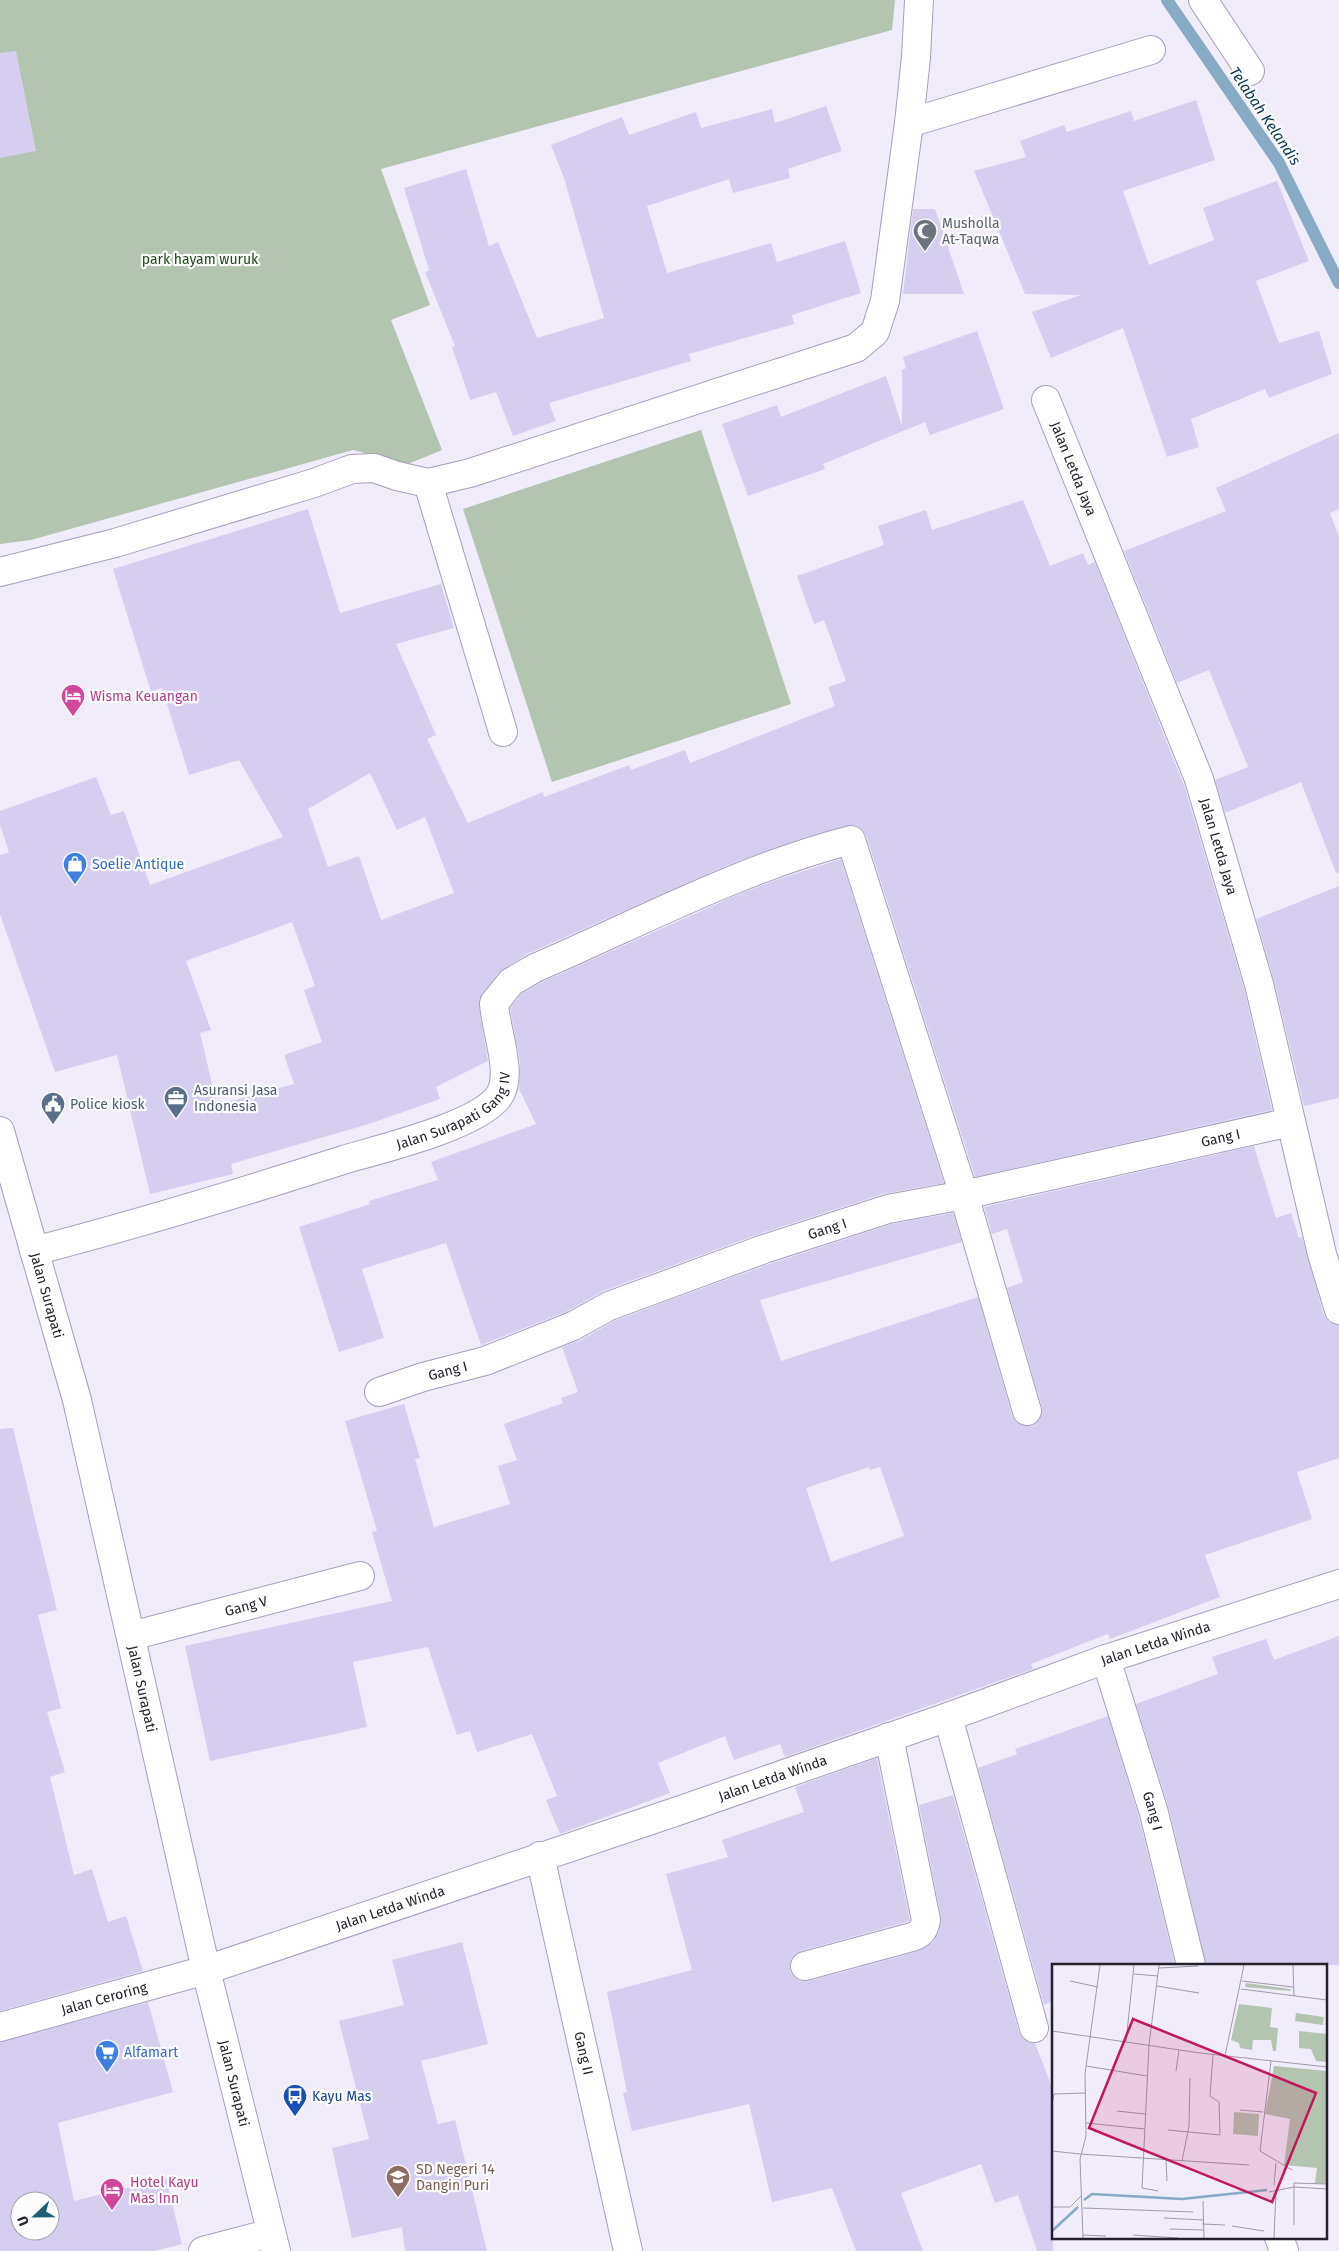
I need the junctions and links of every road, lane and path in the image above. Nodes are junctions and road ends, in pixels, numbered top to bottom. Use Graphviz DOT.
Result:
graph roads {
  1 [pos="919,0"];
  2 [pos="1211,2"];
  3 [pos="1151,50"];
  4 [pos="1250,71"];
  5 [pos="909,123"];
  6 [pos="1046,400"];
  7 [pos="428,484"];
  8 [pos="0,572"];
  9 [pos="503,732"];
  10 [pos="1291,1122"];
  11 [pos="0,1130"];
  12 [pos="964,1195"];
  13 [pos="34,1251"];
  14 [pos="1338,1307"];
  15 [pos="379,1392"];
  16 [pos="1027,1411"];
  17 [pos="360,1576"];
  18 [pos="1339,1584"];
  19 [pos="132,1636"];
  20 [pos="1106,1659"];
  21 [pos="948,1717"];
  22 [pos="889,1738"];
  23 [pos="540,1856"];
  24 [pos="1191,1964"];
  25 [pos="805,1966"];
  26 [pos="206,1970"];
  27 [pos="0,2027"];
  28 [pos="1034,2028"];
  29 [pos="1279,2238"];
  30 [pos="274,2242"];
  31 [pos="203,2251"];
  32 [pos="628,2251"];
  33 [pos="1284,2251"];
  1 -- 5 [label="street"];
  2 -- 4 [label="street"];
  3 -- 5 [label="street"];
  5 -- 7 [label="street"];
  6 -- 10 [label="street, Jalan Letda Jaya"];
  7 -- 8 [label="street"];
  7 -- 9 [label="street"];
  10 -- 12 [label="street, Gang I"];
  10 -- 14 [label="street, Jalan Letda Jaya"];
  11 -- 13 [label="street, Jalan Surapati"];
  12 -- 13 [label="street, Jalan Surapati Gang IV"];
  12 -- 15 [label="street, Gang I"];
  12 -- 16 [label="street"];
  13 -- 19 [label="street, Jalan Surapati"];
  17 -- 19 [label="street, Gang V"];
  18 -- 20 [label="street, Jalan Letda Winda"];
  19 -- 26 [label="street, Jalan Surapati"];
  20 -- 21 [label="street, Jalan Letda Winda"];
  20 -- 24 [label="street, Gang I"];
  21 -- 22 [label="street, Jalan Letda Winda"];
  21 -- 28 [label="street"];
  22 -- 23 [label="street, Jalan Letda Winda"];
  22 -- 25 [label="street"];
  23 -- 26 [label="street, Jalan Letda Winda"];
  23 -- 32 [label="street, Gang II"];
  26 -- 27 [label="street, Jalan Ceroring"];
  26 -- 30 [label="street, Jalan Surapati"];
  29 -- 33 [label="street"];
  30 -- 31 [label="street"];
}
